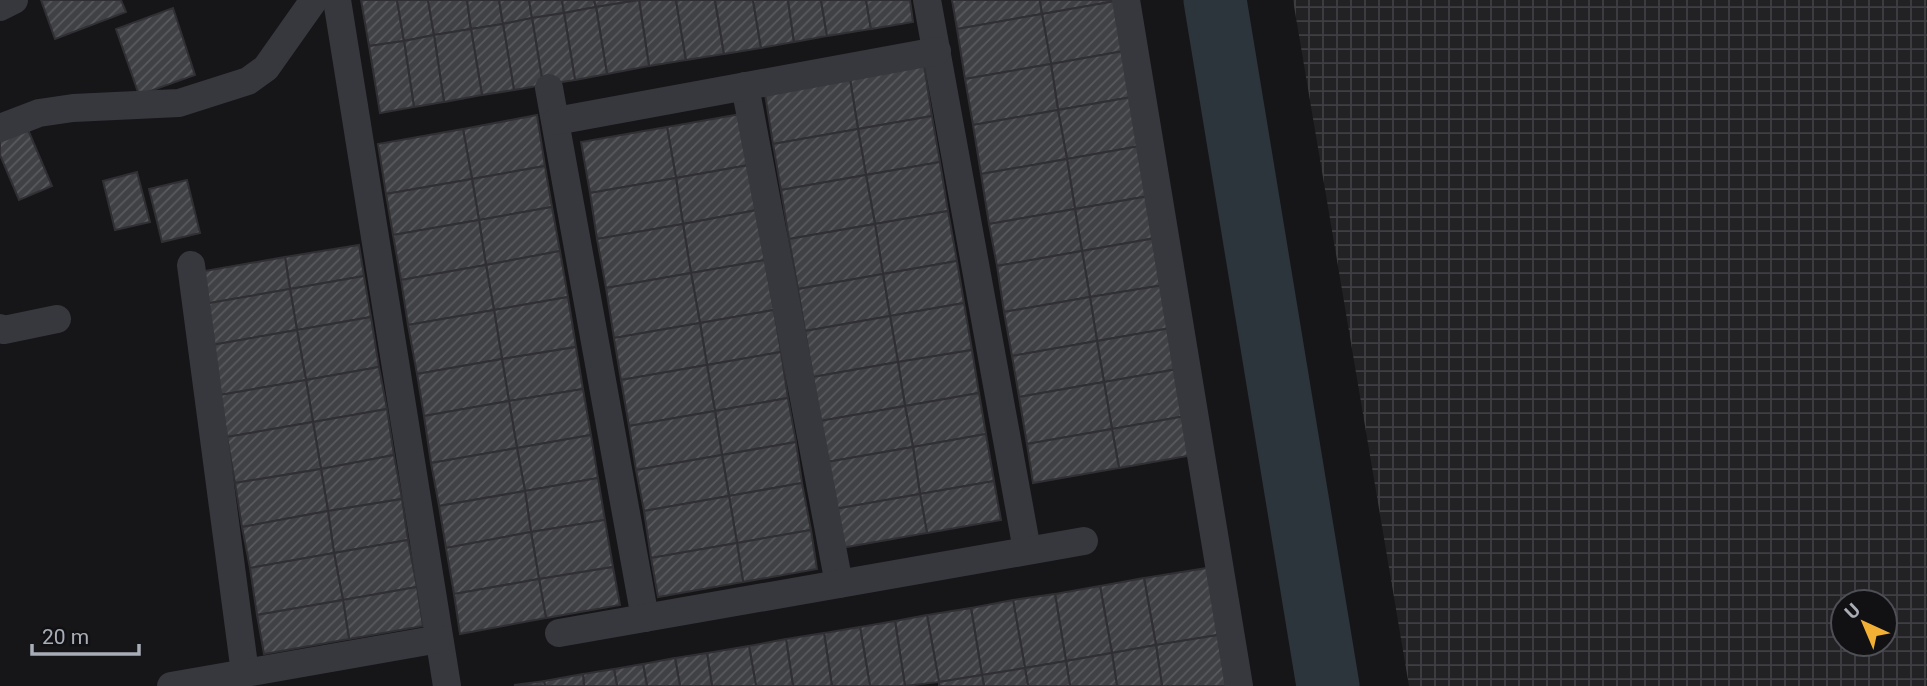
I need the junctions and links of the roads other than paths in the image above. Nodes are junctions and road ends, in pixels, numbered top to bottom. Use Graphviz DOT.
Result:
graph roads {
  1 [pos="14,0"];
  2 [pos="314,0"];
  3 [pos="337,0"];
  4 [pos="927,0"];
  5 [pos="1126,0"];
  6 [pos="0,7"];
  7 [pos="937,51"];
  8 [pos="745,86"];
  9 [pos="549,88"];
  10 [pos="556,121"];
  11 [pos="0,128"];
  12 [pos="191,265"];
  13 [pos="57,319"];
  14 [pos="0,328"];
  15 [pos="1084,541"];
  16 [pos="1027,550"];
  17 [pos="839,584"];
  18 [pos="645,618"];
  19 [pos="559,633"];
  20 [pos="439,639"];
  21 [pos="245,673"];
  22 [pos="171,686"];
  23 [pos="447,686"];
  24 [pos="1239,686"];
  1 -- 6 [label="street"];
  2 -- 11 [label="street"];
  3 -- 20 [label="street"];
  4 -- 7 [label="street"];
  5 -- 24 [label="street"];
  7 -- 8 [label="street"];
  7 -- 16 [label="street"];
  8 -- 10 [label="street"];
  8 -- 17 [label="street"];
  9 -- 10 [label="street"];
  10 -- 18 [label="street"];
  12 -- 21 [label="street"];
  13 -- 14 [label="street"];
  15 -- 16 [label="street"];
  16 -- 17 [label="street"];
  17 -- 18 [label="street"];
  18 -- 19 [label="street"];
  20 -- 21 [label="street"];
  20 -- 23 [label="street"];
  21 -- 22 [label="street"];
}
